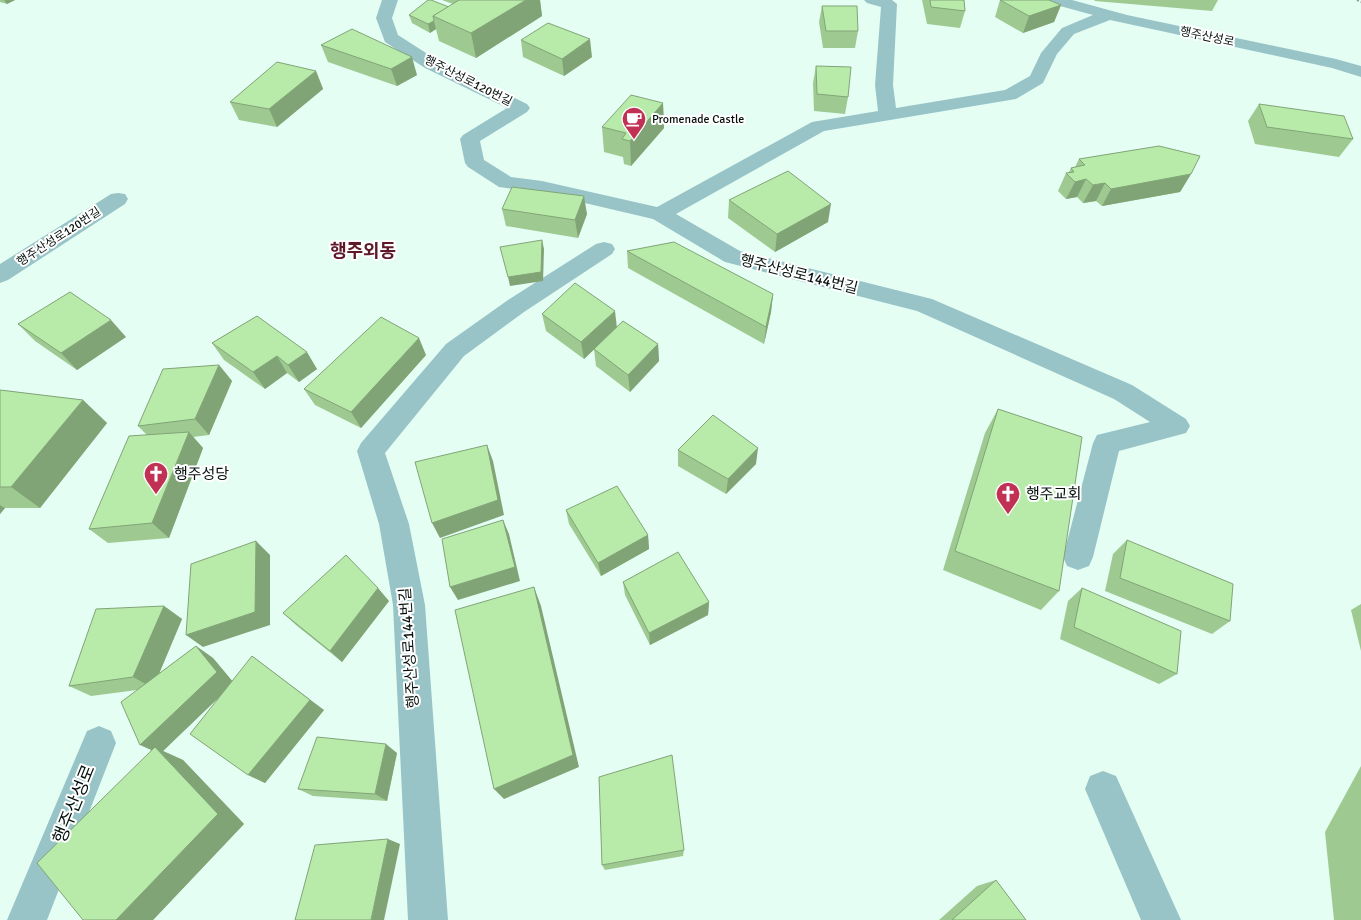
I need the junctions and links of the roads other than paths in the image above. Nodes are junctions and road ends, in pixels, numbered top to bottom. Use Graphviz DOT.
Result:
graph roads {
  1 [pos="390,0"];
  2 [pos="872,0"];
  3 [pos="1054,0"];
  4 [pos="1108,15"];
  5 [pos="1361,72"];
  6 [pos="888,113"];
  7 [pos="118,198"];
  8 [pos="660,214"];
  9 [pos="604,249"];
  10 [pos="0,275"];
  11 [pos="1078,557"];
  12 [pos="99,743"];
  13 [pos="1103,789"];
  14 [pos="27,920"];
  15 [pos="428,920"];
  16 [pos="1161,920"];
  1 -- 8 [label="street, 행주산성로120번길"];
  2 -- 6 [label="street"];
  3 -- 4 [label="street, 행주산성로"];
  4 -- 5 [label="street, 행주산성로"];
  4 -- 6 [label="street"];
  6 -- 8 [label="street"];
  7 -- 10 [label="street, 행주산성로120번길"];
  8 -- 11 [label="street, 행주산성로144번길"];
  9 -- 15 [label="street, 행주산성로144번길"];
  12 -- 14 [label="street, 행주산성로"];
  13 -- 16 [label="street"];
}
